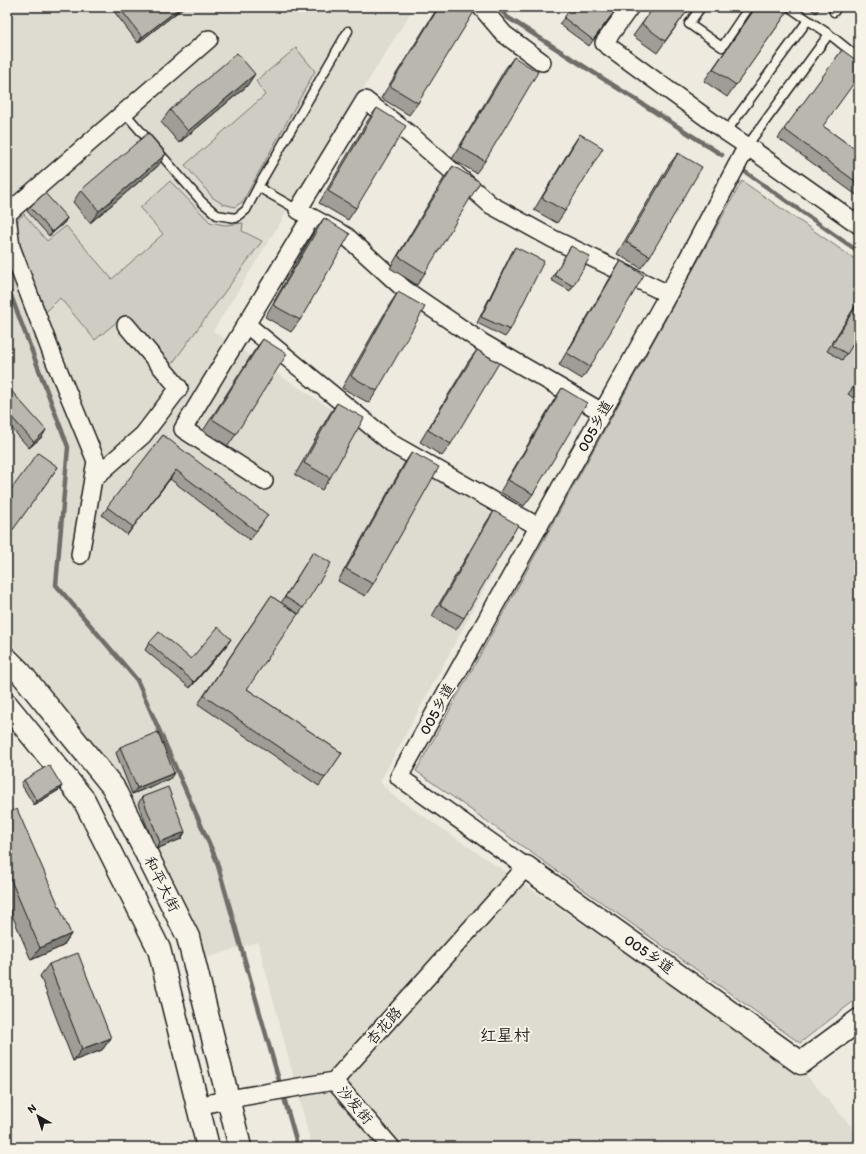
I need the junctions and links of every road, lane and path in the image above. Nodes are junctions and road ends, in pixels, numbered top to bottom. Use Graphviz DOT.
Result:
graph roads {
  1 [pos="481,7"];
  2 [pos="630,7"];
  3 [pos="701,7"];
  4 [pos="749,7"];
  5 [pos="789,7"];
  6 [pos="808,20"];
  7 [pos="348,32"];
  8 [pos="828,34"];
  9 [pos="209,39"];
  10 [pos="859,58"];
  11 [pos="542,62"];
  12 [pos="124,112"];
  13 [pos="726,132"];
  14 [pos="748,146"];
  15 [pos="258,188"];
  16 [pos="305,213"];
  17 [pos="7,215"];
  18 [pos="859,225"];
  19 [pos="668,294"];
  20 [pos="246,324"];
  21 [pos="126,325"];
  22 [pos="602,412"];
  23 [pos="93,479"];
  24 [pos="264,481"];
  25 [pos="539,527"];
  26 [pos="80,555"];
  27 [pos="7,659"];
  28 [pos="7,705"];
  29 [pos="526,867"];
  30 [pos="859,1020"];
  31 [pos="334,1081"];
  32 [pos="229,1099"];
  33 [pos="198,1106"];
  34 [pos="208,1147"];
  35 [pos="240,1147"];
  36 [pos="391,1147"];
  1 -- 11 [label="street"];
  2 -- 13 [label="street"];
  3 -- 4 [label="lane"];
  5 -- 6 [label="lane"];
  6 -- 8 [label="lane"];
  6 -- 13 [label="lane"];
  7 -- 15 [label="lane"];
  8 -- 10 [label="lane"];
  8 -- 14 [label="lane"];
  9 -- 12 [label="street"];
  12 -- 15 [label="lane"];
  12 -- 17 [label="street"];
  13 -- 14 [label="street"];
  14 -- 18 [label="street"];
  14 -- 19 [label="street, 005乡道"];
  15 -- 16 [label="lane"];
  16 -- 19 [label="street"];
  16 -- 20 [label="street"];
  16 -- 22 [label="street"];
  17 -- 23 [label="street"];
  19 -- 22 [label="street, 005乡道"];
  20 -- 24 [label="street"];
  20 -- 25 [label="street"];
  21 -- 23 [label="street"];
  22 -- 25 [label="street, 005乡道"];
  23 -- 26 [label="street"];
  25 -- 29 [label="street, 005乡道"];
  27 -- 32 [label="main road, 和平大街"];
  28 -- 33 [label="main road"];
  29 -- 30 [label="main road, 005乡道"];
  29 -- 31 [label="street, 杏花路"];
  31 -- 32 [label="street"];
  31 -- 36 [label="street, 沙发街"];
  32 -- 33 [label="street"];
  32 -- 35 [label="main road, 和平大街"];
  33 -- 34 [label="main road"];
}
